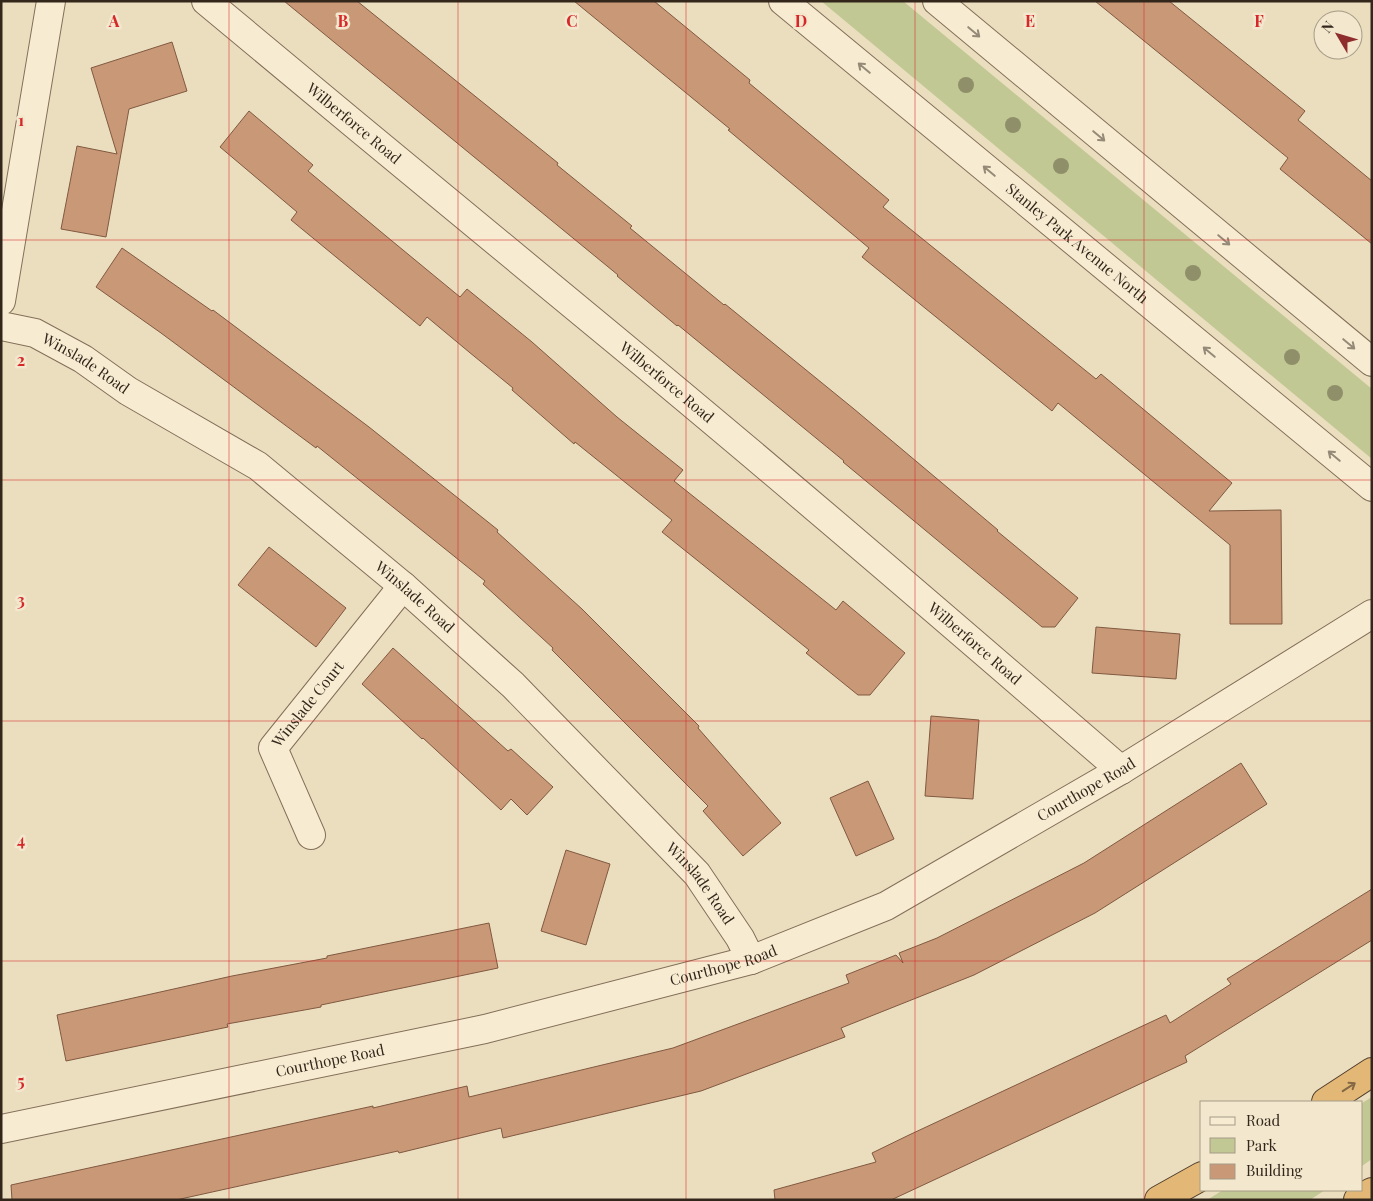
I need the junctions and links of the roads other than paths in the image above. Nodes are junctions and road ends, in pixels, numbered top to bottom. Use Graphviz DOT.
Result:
graph roads {
  1 [pos="51,1"];
  2 [pos="206,1"];
  3 [pos="783,1"];
  4 [pos="937,1"];
  5 [pos="1,301"];
  6 [pos="1,326"];
  7 [pos="1372,362"];
  8 [pos="1372,487"];
  9 [pos="403,586"];
  10 [pos="1372,614"];
  11 [pos="1122,770"];
  12 [pos="311,834"];
  13 [pos="751,960"];
  14 [pos="1372,1072"];
  15 [pos="1328,1101"];
  16 [pos="1,1129"];
  17 [pos="1200,1177"];
  18 [pos="1372,1192"];
  19 [pos="1159,1200"];
  20 [pos="1358,1200"];
  1 -- 5 [label="street"];
  2 -- 11 [label="street, Wilberforce Road"];
  8 -- 3 [label="street, Stanley Park Avenue North, one-way"];
  4 -- 7 [label="street, one-way"];
  6 -- 9 [label="street, Winslade Road"];
  9 -- 12 [label="street, Winslade Court"];
  9 -- 13 [label="street, Winslade Road"];
  10 -- 11 [label="street, Courthope Road"];
  11 -- 13 [label="street, Courthope Road"];
  13 -- 16 [label="street, Courthope Road"];
  15 -- 14 [label="highway, one-way"];
  17 -- 19 [label="highway"];
  18 -- 20 [label="highway"];
}
